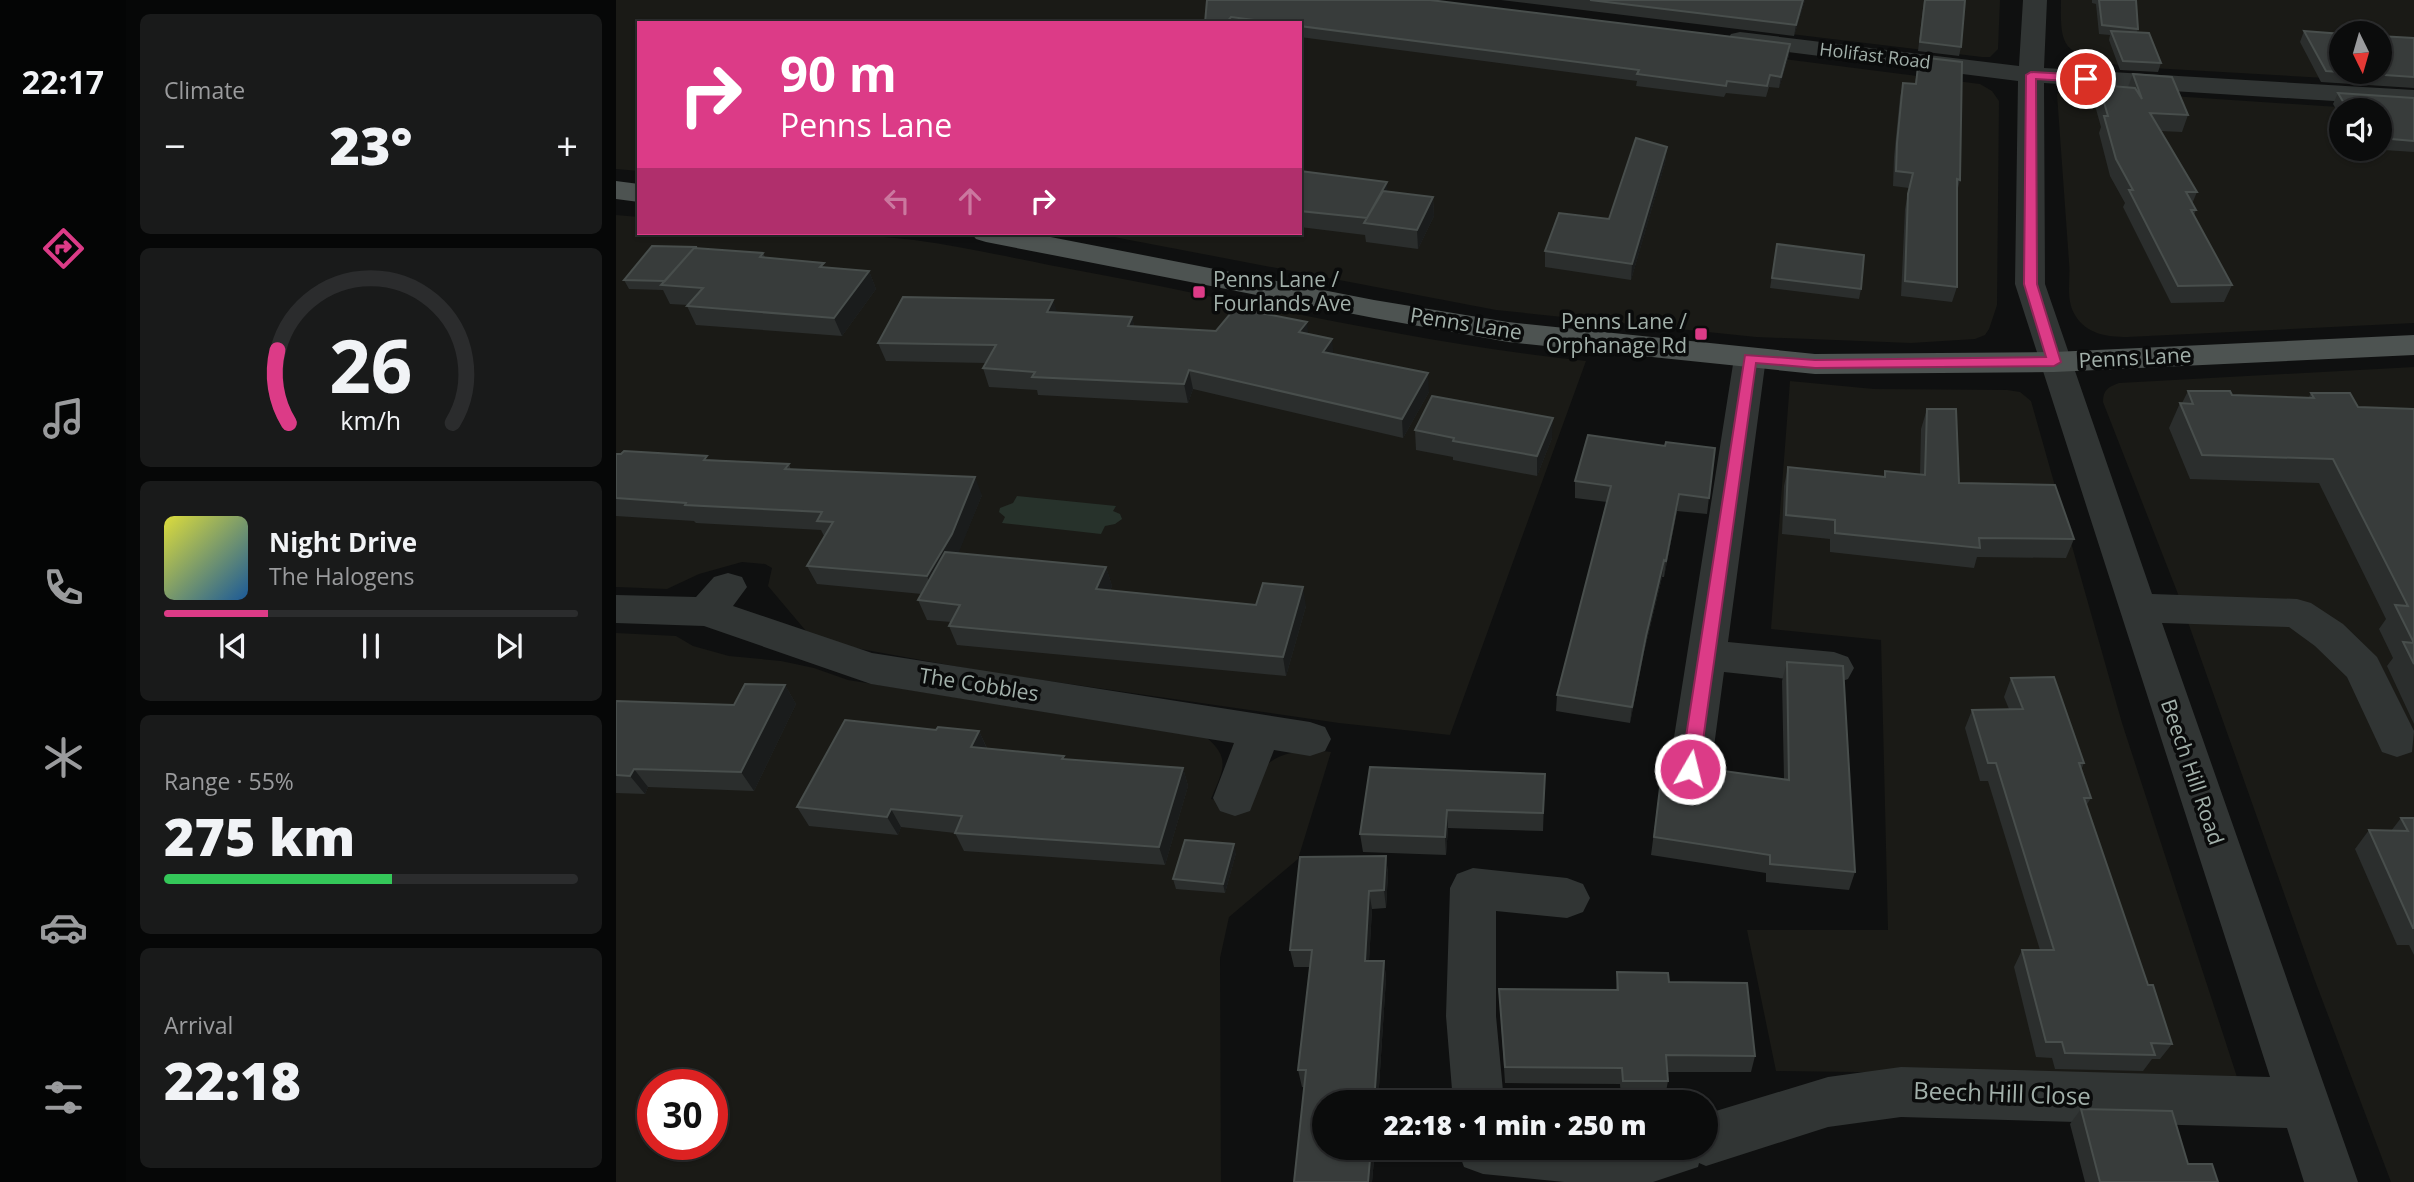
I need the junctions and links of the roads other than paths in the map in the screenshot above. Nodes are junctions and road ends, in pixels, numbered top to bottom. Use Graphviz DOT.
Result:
graph roads {
  1 [pos="2035,0"];
  2 [pos="1712,36"];
  3 [pos="2031,75"];
  4 [pos="2414,98"];
  5 [pos="616,190"];
  6 [pos="637,193"];
  7 [pos="996,235"];
  8 [pos="2414,345"];
  9 [pos="1750,358"];
  10 [pos="2054,362"];
  11 [pos="2137,608"];
  12 [pos="616,609"];
  13 [pos="1706,655"];
  14 [pos="1834,668"];
  15 [pos="1260,731"];
  16 [pos="1310,739"];
  17 [pos="2397,740"];
  18 [pos="1690,769"];
  19 [pos="1235,798"];
  20 [pos="1567,898"];
  21 [pos="1478,1090"];
  22 [pos="2304,1103"];
  23 [pos="1718,1136"];
  24 [pos="1484,1160"];
  25 [pos="1611,1160"];
  26 [pos="1639,1160"];
  27 [pos="1485,1182"];
  28 [pos="2331,1182"];
  1 -- 3 [label="street, Beech Hill Road"];
  2 -- 3 [label="street, Holifast Road"];
  3 -- 4 [label="street, Holifast Road"];
  3 -- 10 [label="street, Beech Hill Road"];
  5 -- 6 [label="main road"];
  7 -- 9 [label="main road, Penns Lane"];
  8 -- 10 [label="main road, Penns Lane"];
  9 -- 10 [label="main road, Penns Lane"];
  9 -- 13 [label="street"];
  10 -- 11 [label="street, Beech Hill Road"];
  11 -- 17 [label="street"];
  11 -- 22 [label="street, Beech Hill Road"];
  12 -- 15 [label="street, The Cobbles"];
  13 -- 14 [label="street"];
  13 -- 18 [label="street"];
  15 -- 16 [label="street, The Cobbles"];
  15 -- 19 [label="street"];
  20 -- 21 [label="street"];
  22 -- 23 [label="street, Beech Hill Close"];
  22 -- 28 [label="street, Beech Hill Road"];
  24 -- 27 [label="street"];
  25 -- 26 [label="street"];
}
